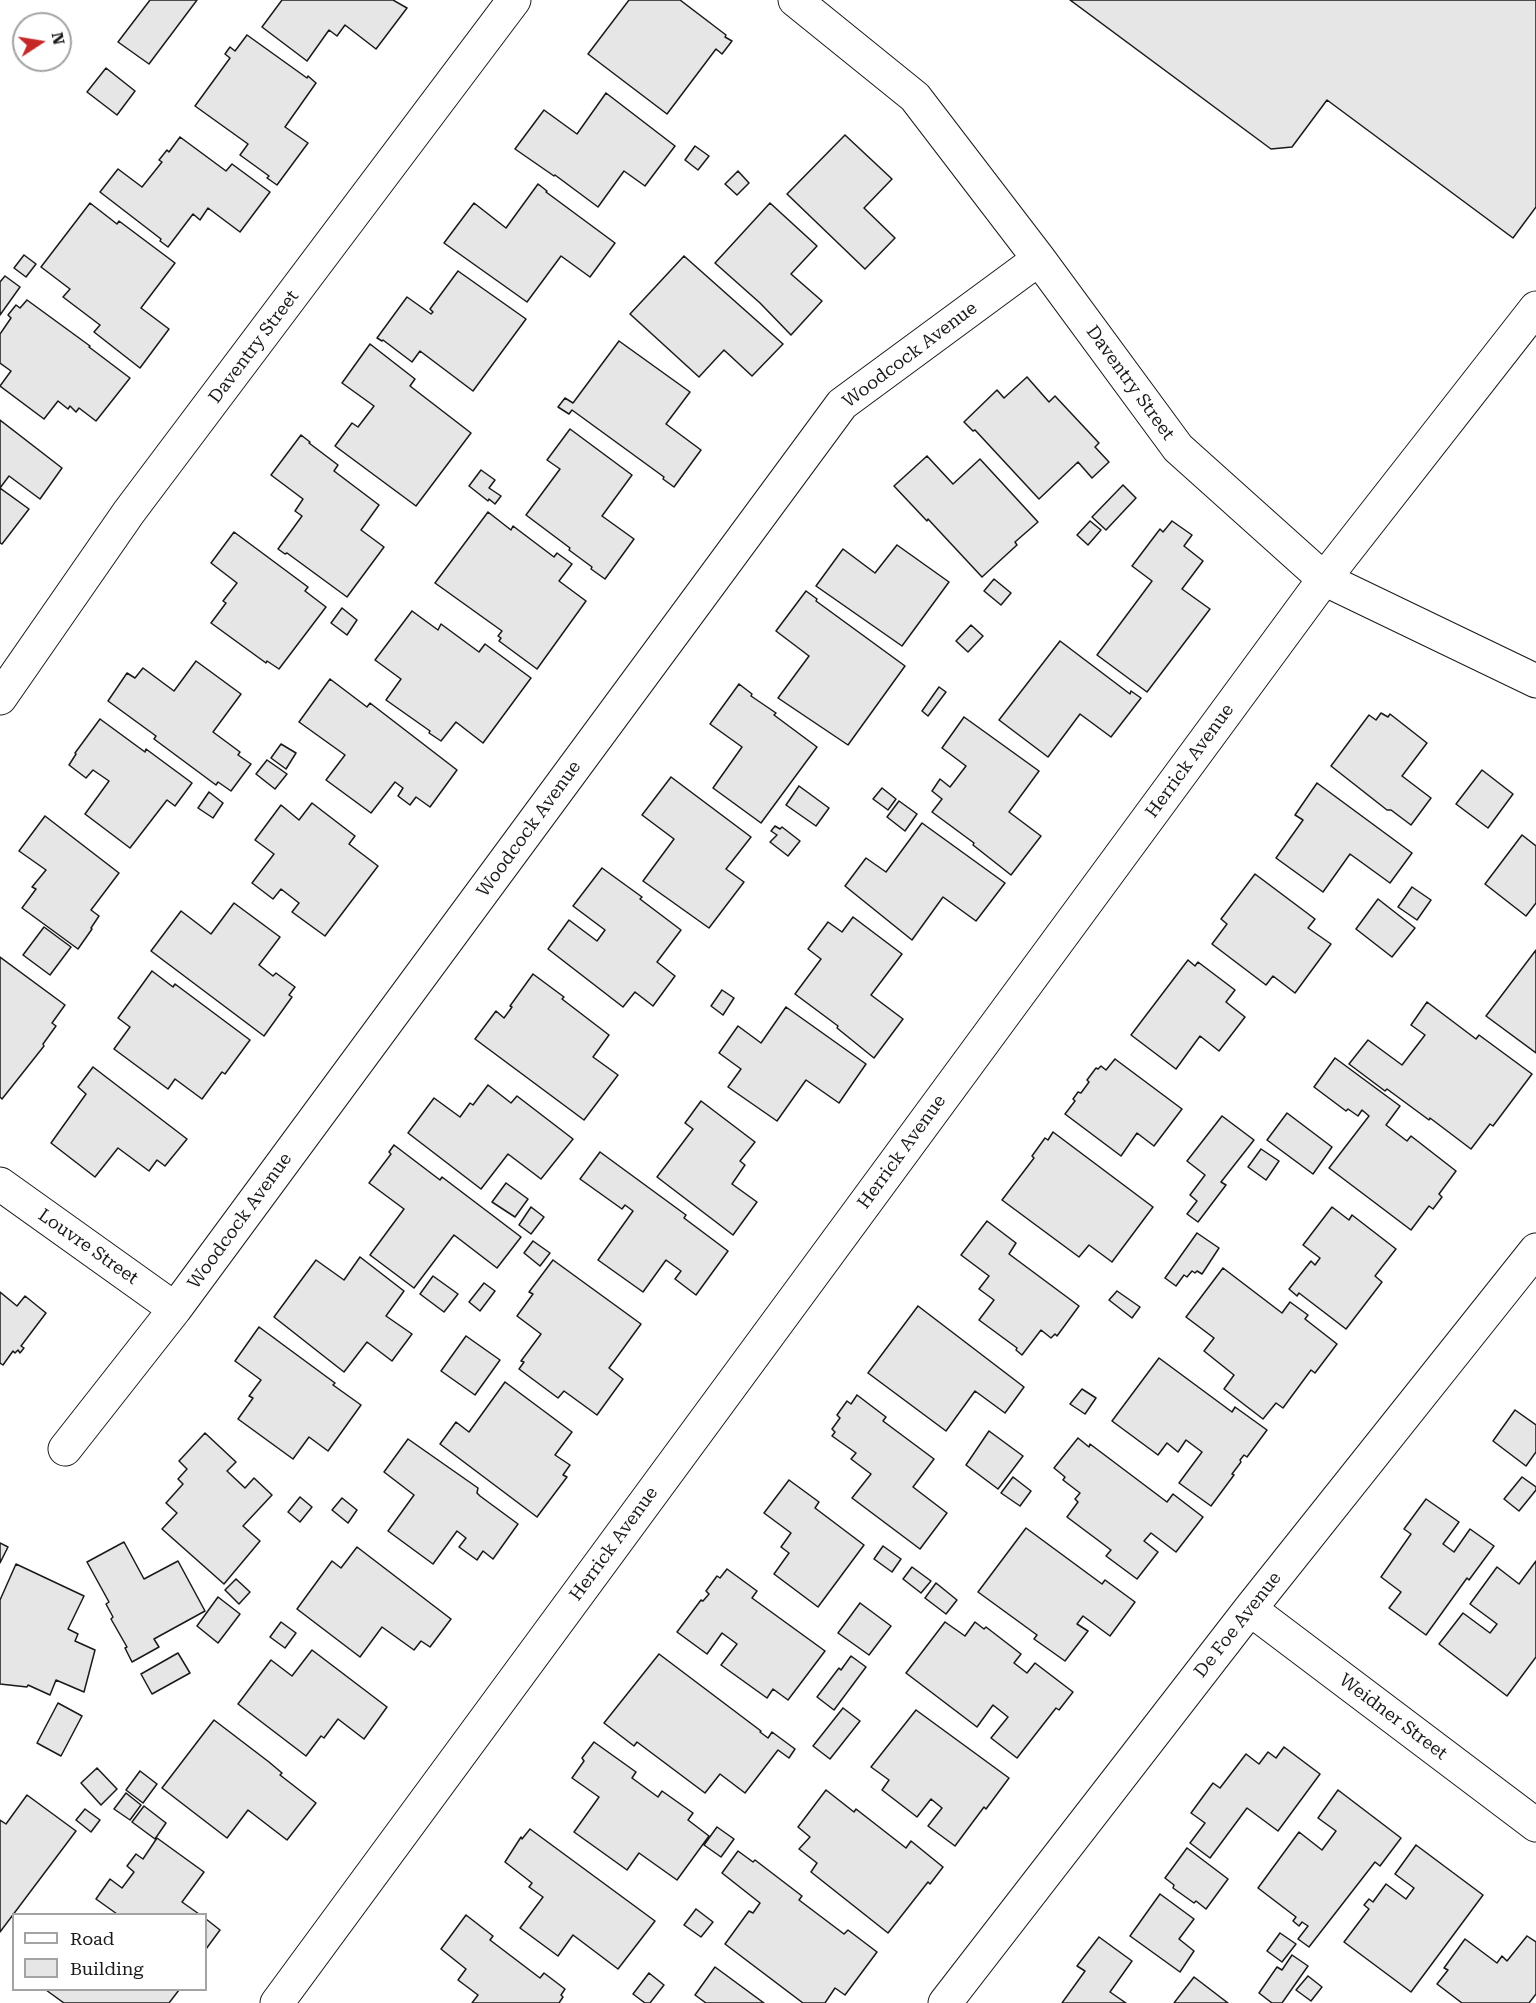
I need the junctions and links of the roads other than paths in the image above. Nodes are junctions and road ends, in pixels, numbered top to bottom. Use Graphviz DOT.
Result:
graph roads {
  1 [pos="514,0"];
  2 [pos="795,0"];
  3 [pos="1040,259"];
  4 [pos="1536,308"];
  5 [pos="1324,579"];
  6 [pos="1536,681"];
  7 [pos="0,698"];
  8 [pos="0,1184"];
  9 [pos="1536,1250"];
  10 [pos="175,1309"];
  11 [pos="65,1449"];
  12 [pos="1250,1609"];
  13 [pos="1536,1825"];
  14 [pos="277,2003"];
  15 [pos="945,2003"];
  1 -- 7 [label="street, Daventry Street"];
  2 -- 3 [label="street, Daventry Street"];
  3 -- 5 [label="street, Daventry Street"];
  3 -- 10 [label="street, Woodcock Avenue"];
  4 -- 5 [label="street, Herrick Avenue"];
  5 -- 6 [label="street, Daventry Street"];
  5 -- 14 [label="street, Herrick Avenue"];
  8 -- 10 [label="street, Louvre Street"];
  9 -- 12 [label="street, De Foe Avenue"];
  10 -- 11 [label="street, Woodcock Avenue"];
  12 -- 13 [label="street, Weidner Street"];
  12 -- 15 [label="street, De Foe Avenue"];
}
